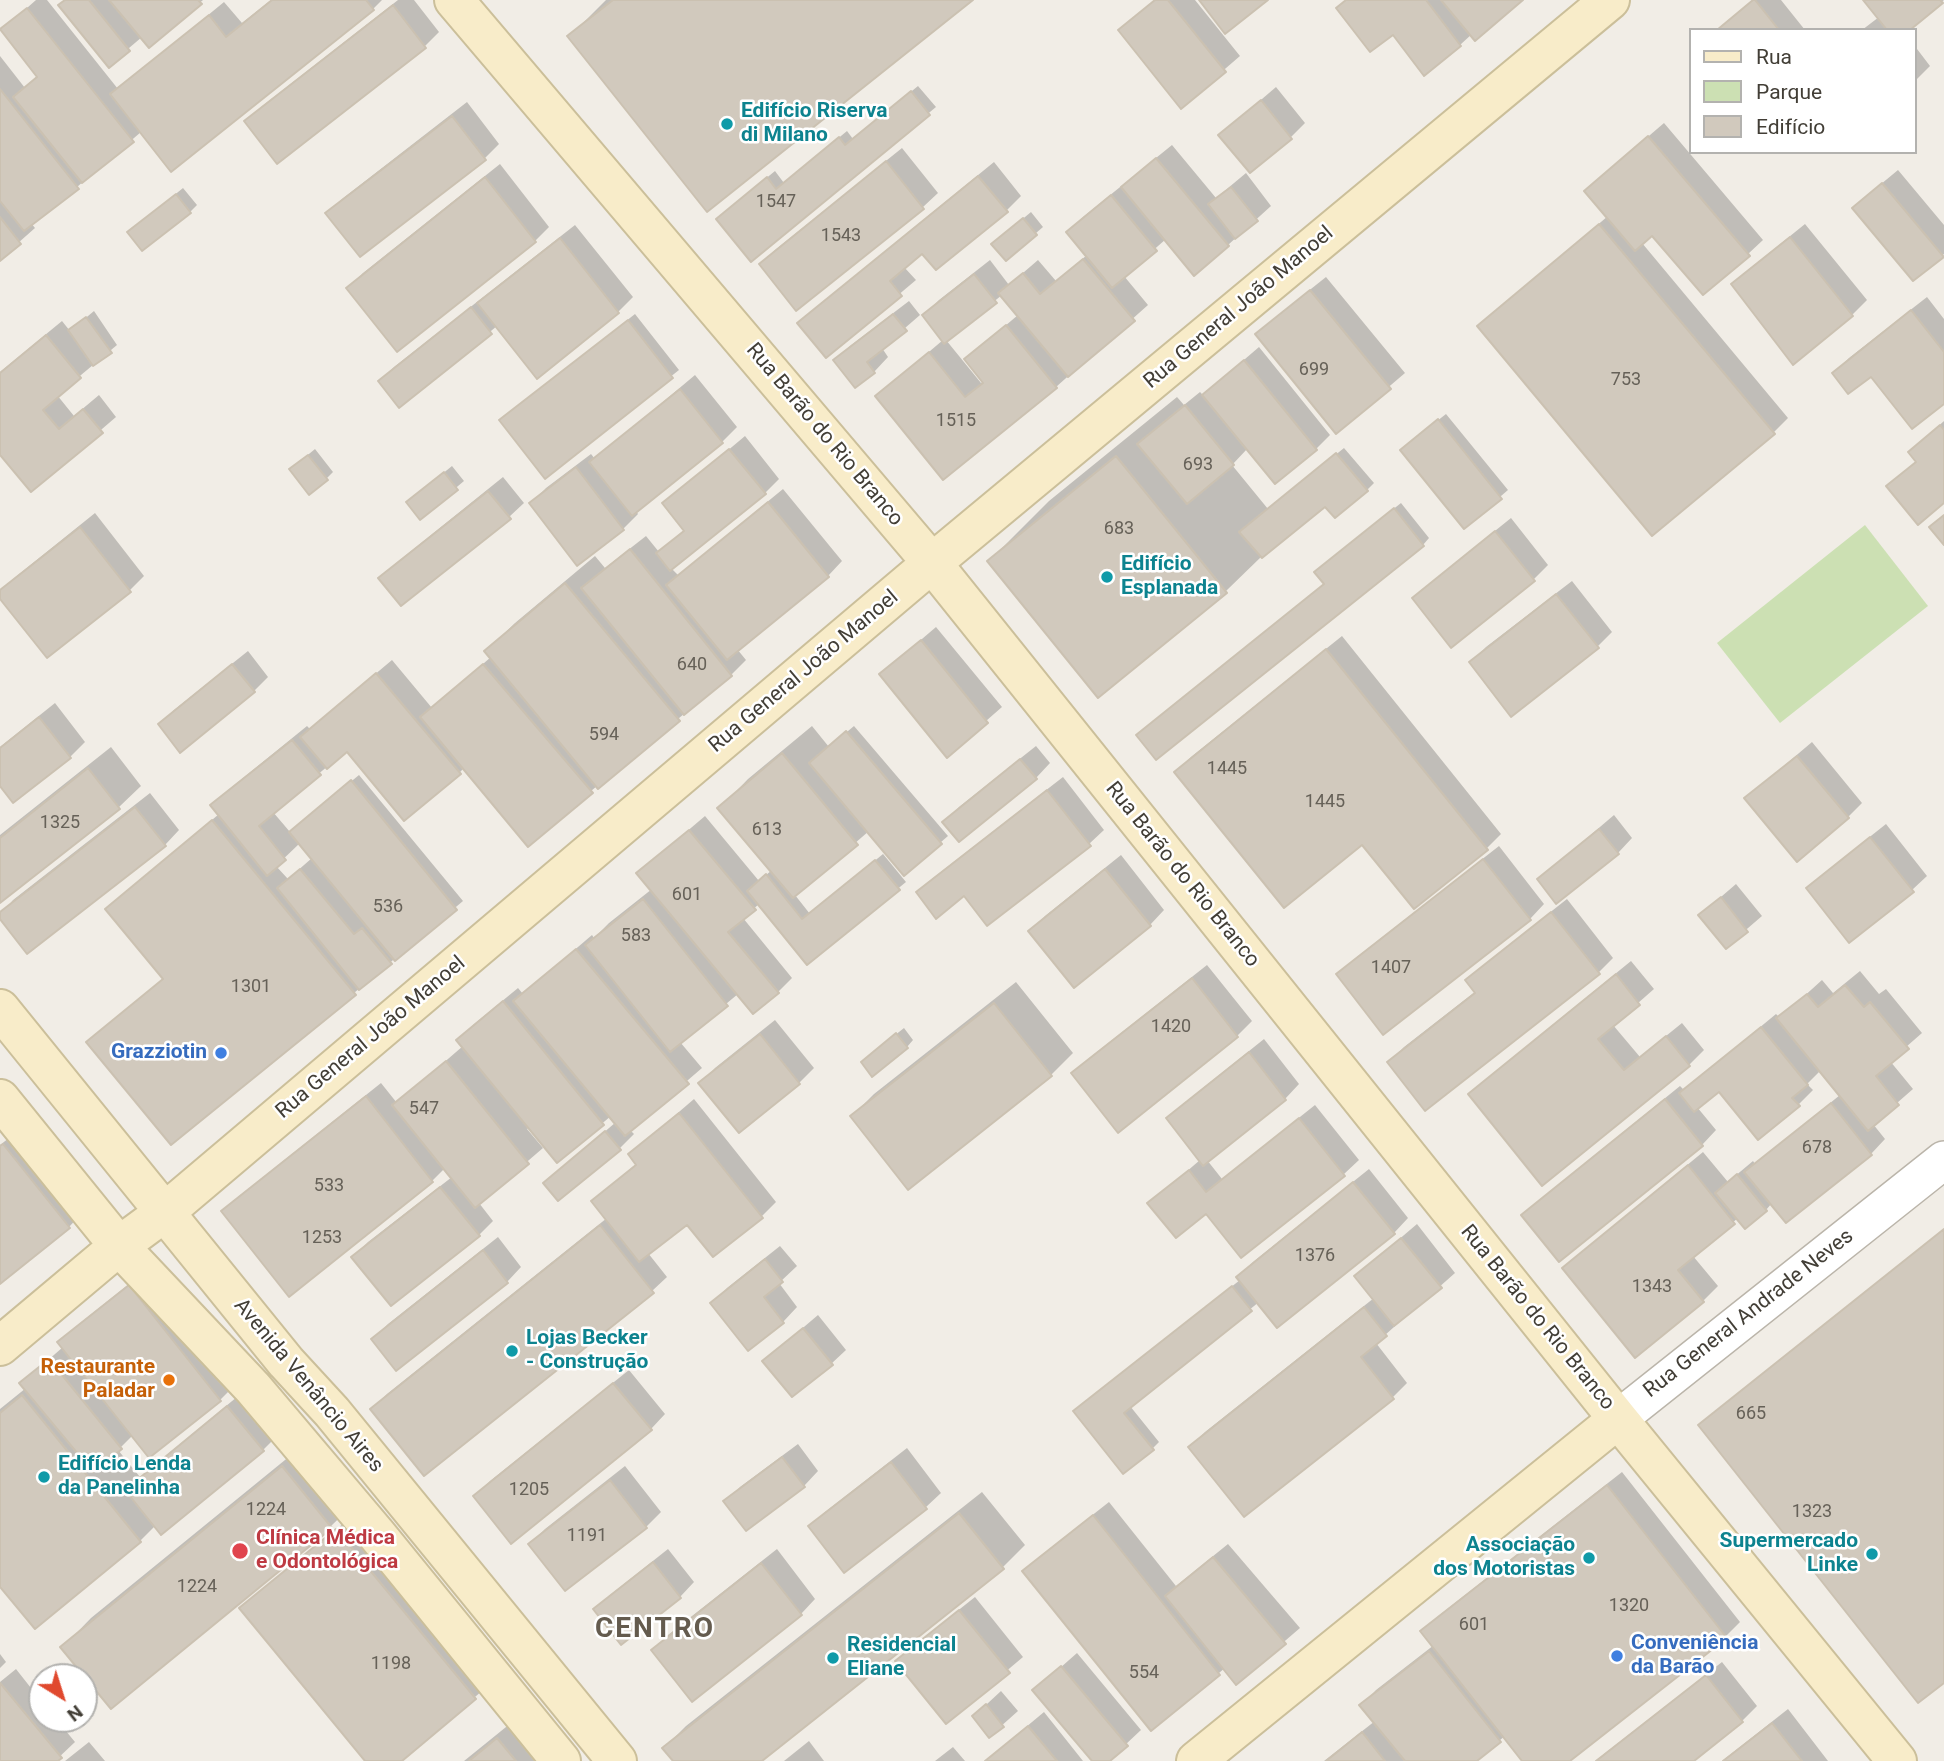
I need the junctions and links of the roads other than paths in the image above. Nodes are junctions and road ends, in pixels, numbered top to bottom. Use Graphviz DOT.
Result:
graph roads {
  1 [pos="454,0"];
  2 [pos="1610,0"];
  3 [pos="932,563"];
  4 [pos="0,1009"];
  5 [pos="49,1069"];
  6 [pos="3,1103"];
  7 [pos="1944,1160"];
  8 [pos="165,1212"];
  9 [pos="119,1246"];
  10 [pos="0,1346"];
  11 [pos="286,1362"];
  12 [pos="253,1388"];
  13 [pos="1618,1419"];
  14 [pos="409,1508"];
  15 [pos="378,1536"];
  16 [pos="561,1761"];
  17 [pos="617,1761"];
  18 [pos="1196,1761"];
  19 [pos="1897,1761"];
  1 -- 3 [label="main road, Rua Barão do Rio Branco"];
  2 -- 3 [label="main road, Rua General João Manoel"];
  3 -- 8 [label="main road, Rua General João Manoel"];
  3 -- 13 [label="main road, Rua Barão do Rio Branco"];
  4 -- 5 [label="main road, Avenida Venâncio Aires"];
  5 -- 6 [label="main road"];
  5 -- 8 [label="main road, Avenida Venâncio Aires"];
  6 -- 9 [label="main road, Avenida Venâncio Aires"];
  7 -- 13 [label="street, Rua General Andrade Neves"];
  8 -- 9 [label="main road, Rua General João Manoel"];
  8 -- 11 [label="main road, Avenida Venâncio Aires"];
  9 -- 10 [label="main road, Rua General João Manoel"];
  9 -- 12 [label="main road, Avenida Venâncio Aires"];
  11 -- 12 [label="main road"];
  11 -- 14 [label="main road, Avenida Venâncio Aires"];
  12 -- 15 [label="main road, Avenida Venâncio Aires"];
  13 -- 18 [label="main road, Rua General Andrade Neves"];
  13 -- 19 [label="main road, Rua Barão do Rio Branco"];
  14 -- 15 [label="main road"];
  14 -- 17 [label="main road, Avenida Venâncio Aires"];
  15 -- 16 [label="main road, Avenida Venâncio Aires"];
}
